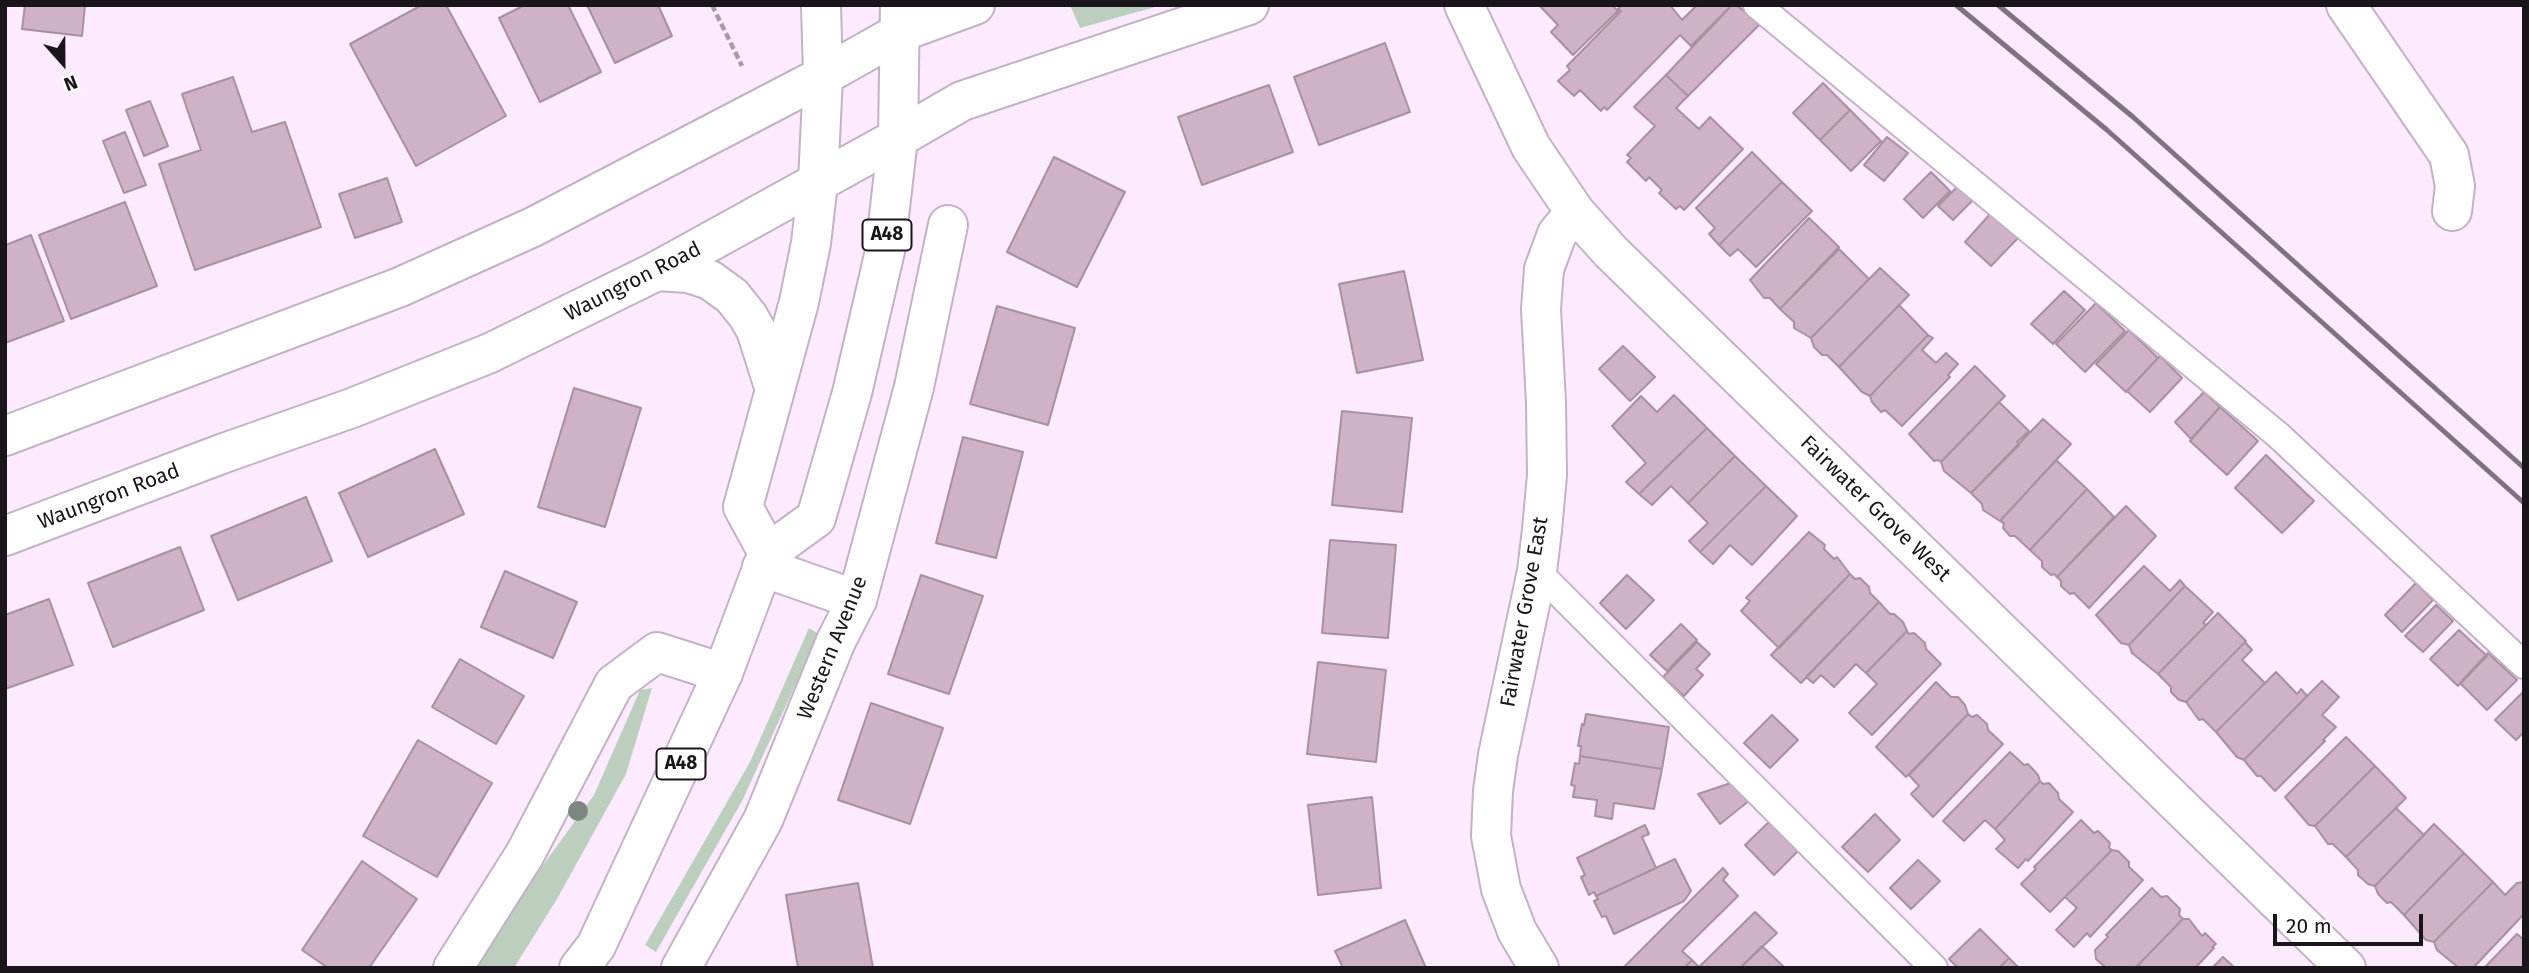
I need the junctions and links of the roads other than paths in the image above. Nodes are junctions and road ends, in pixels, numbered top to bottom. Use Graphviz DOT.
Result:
graph roads {
  1 [pos="821,5"];
  2 [pos="975,5"];
  3 [pos="1249,5"];
  4 [pos="1464,5"];
  5 [pos="1757,5"];
  6 [pos="2346,5"];
  7 [pos="900,19"];
  8 [pos="823,76"];
  9 [pos="898,138"];
  10 [pos="818,182"];
  11 [pos="2452,211"];
  12 [pos="1575,212"];
  13 [pos="948,225"];
  14 [pos="657,271"];
  15 [pos="775,390"];
  16 [pos="5,436"];
  17 [pos="5,536"];
  18 [pos="765,560"];
  19 [pos="1537,571"];
  20 [pos="857,600"];
  21 [pos="2524,665"];
  22 [pos="723,673"];
  23 [pos="453,968"];
  24 [pos="579,968"];
  25 [pos="681,968"];
  26 [pos="1539,968"];
  27 [pos="1934,968"];
  28 [pos="2346,968"];
  1 -- 8 [label="main road"];
  2 -- 7 [label="main road"];
  3 -- 9 [label="main road, Waungron Road"];
  4 -- 12 [label="main road, Fairwater Grove West"];
  5 -- 21 [label="lane"];
  6 -- 11 [label="main road"];
  7 -- 8 [label="main road"];
  7 -- 9 [label="main road, A48"];
  8 -- 10 [label="main road"];
  8 -- 16 [label="main road"];
  9 -- 10 [label="main road, Waungron Road"];
  9 -- 18 [label="main road, A48"];
  10 -- 14 [label="main road, Waungron Road"];
  10 -- 15 [label="main road"];
  12 -- 19 [label="main road, Fairwater Grove East"];
  12 -- 28 [label="main road, Fairwater Grove West"];
  13 -- 20 [label="main road, Western Avenue"];
  14 -- 15 [label="main road"];
  14 -- 17 [label="main road, Waungron Road"];
  15 -- 18 [label="main road"];
  18 -- 20 [label="main road"];
  18 -- 22 [label="main road, A48"];
  19 -- 26 [label="main road, Fairwater Grove East"];
  19 -- 27 [label="lane"];
  20 -- 25 [label="main road, Western Avenue"];
  22 -- 23 [label="main road"];
  22 -- 24 [label="main road, A48"];
}
